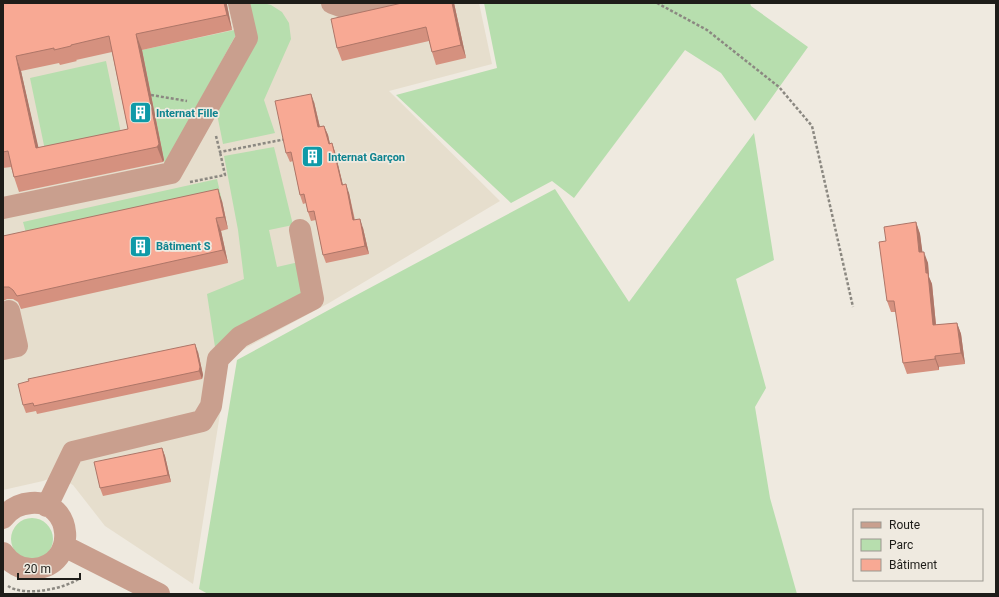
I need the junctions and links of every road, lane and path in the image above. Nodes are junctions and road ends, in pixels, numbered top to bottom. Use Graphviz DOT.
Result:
graph roads {
  1 [pos="239,3"];
  2 [pos="332,3"];
  3 [pos="396,3"];
  4 [pos="656,3"];
  5 [pos="3,208"];
  6 [pos="300,230"];
  7 [pos="853,307"];
  8 [pos="9,311"];
  9 [pos="3,349"];
  10 [pos="47,506"];
  11 [pos="3,518"];
  12 [pos="64,546"];
  13 [pos="3,553"];
  14 [pos="159,594"];
  1 -- 5 [label="street"];
  2 -- 3 [label="street"];
  4 -- 7 [label="path"];
  6 -- 10 [label="street"];
  8 -- 9 [label="street"];
  10 -- 11 [label="street"];
  10 -- 12 [label="street"];
  12 -- 13 [label="street"];
  12 -- 14 [label="street"];
}
